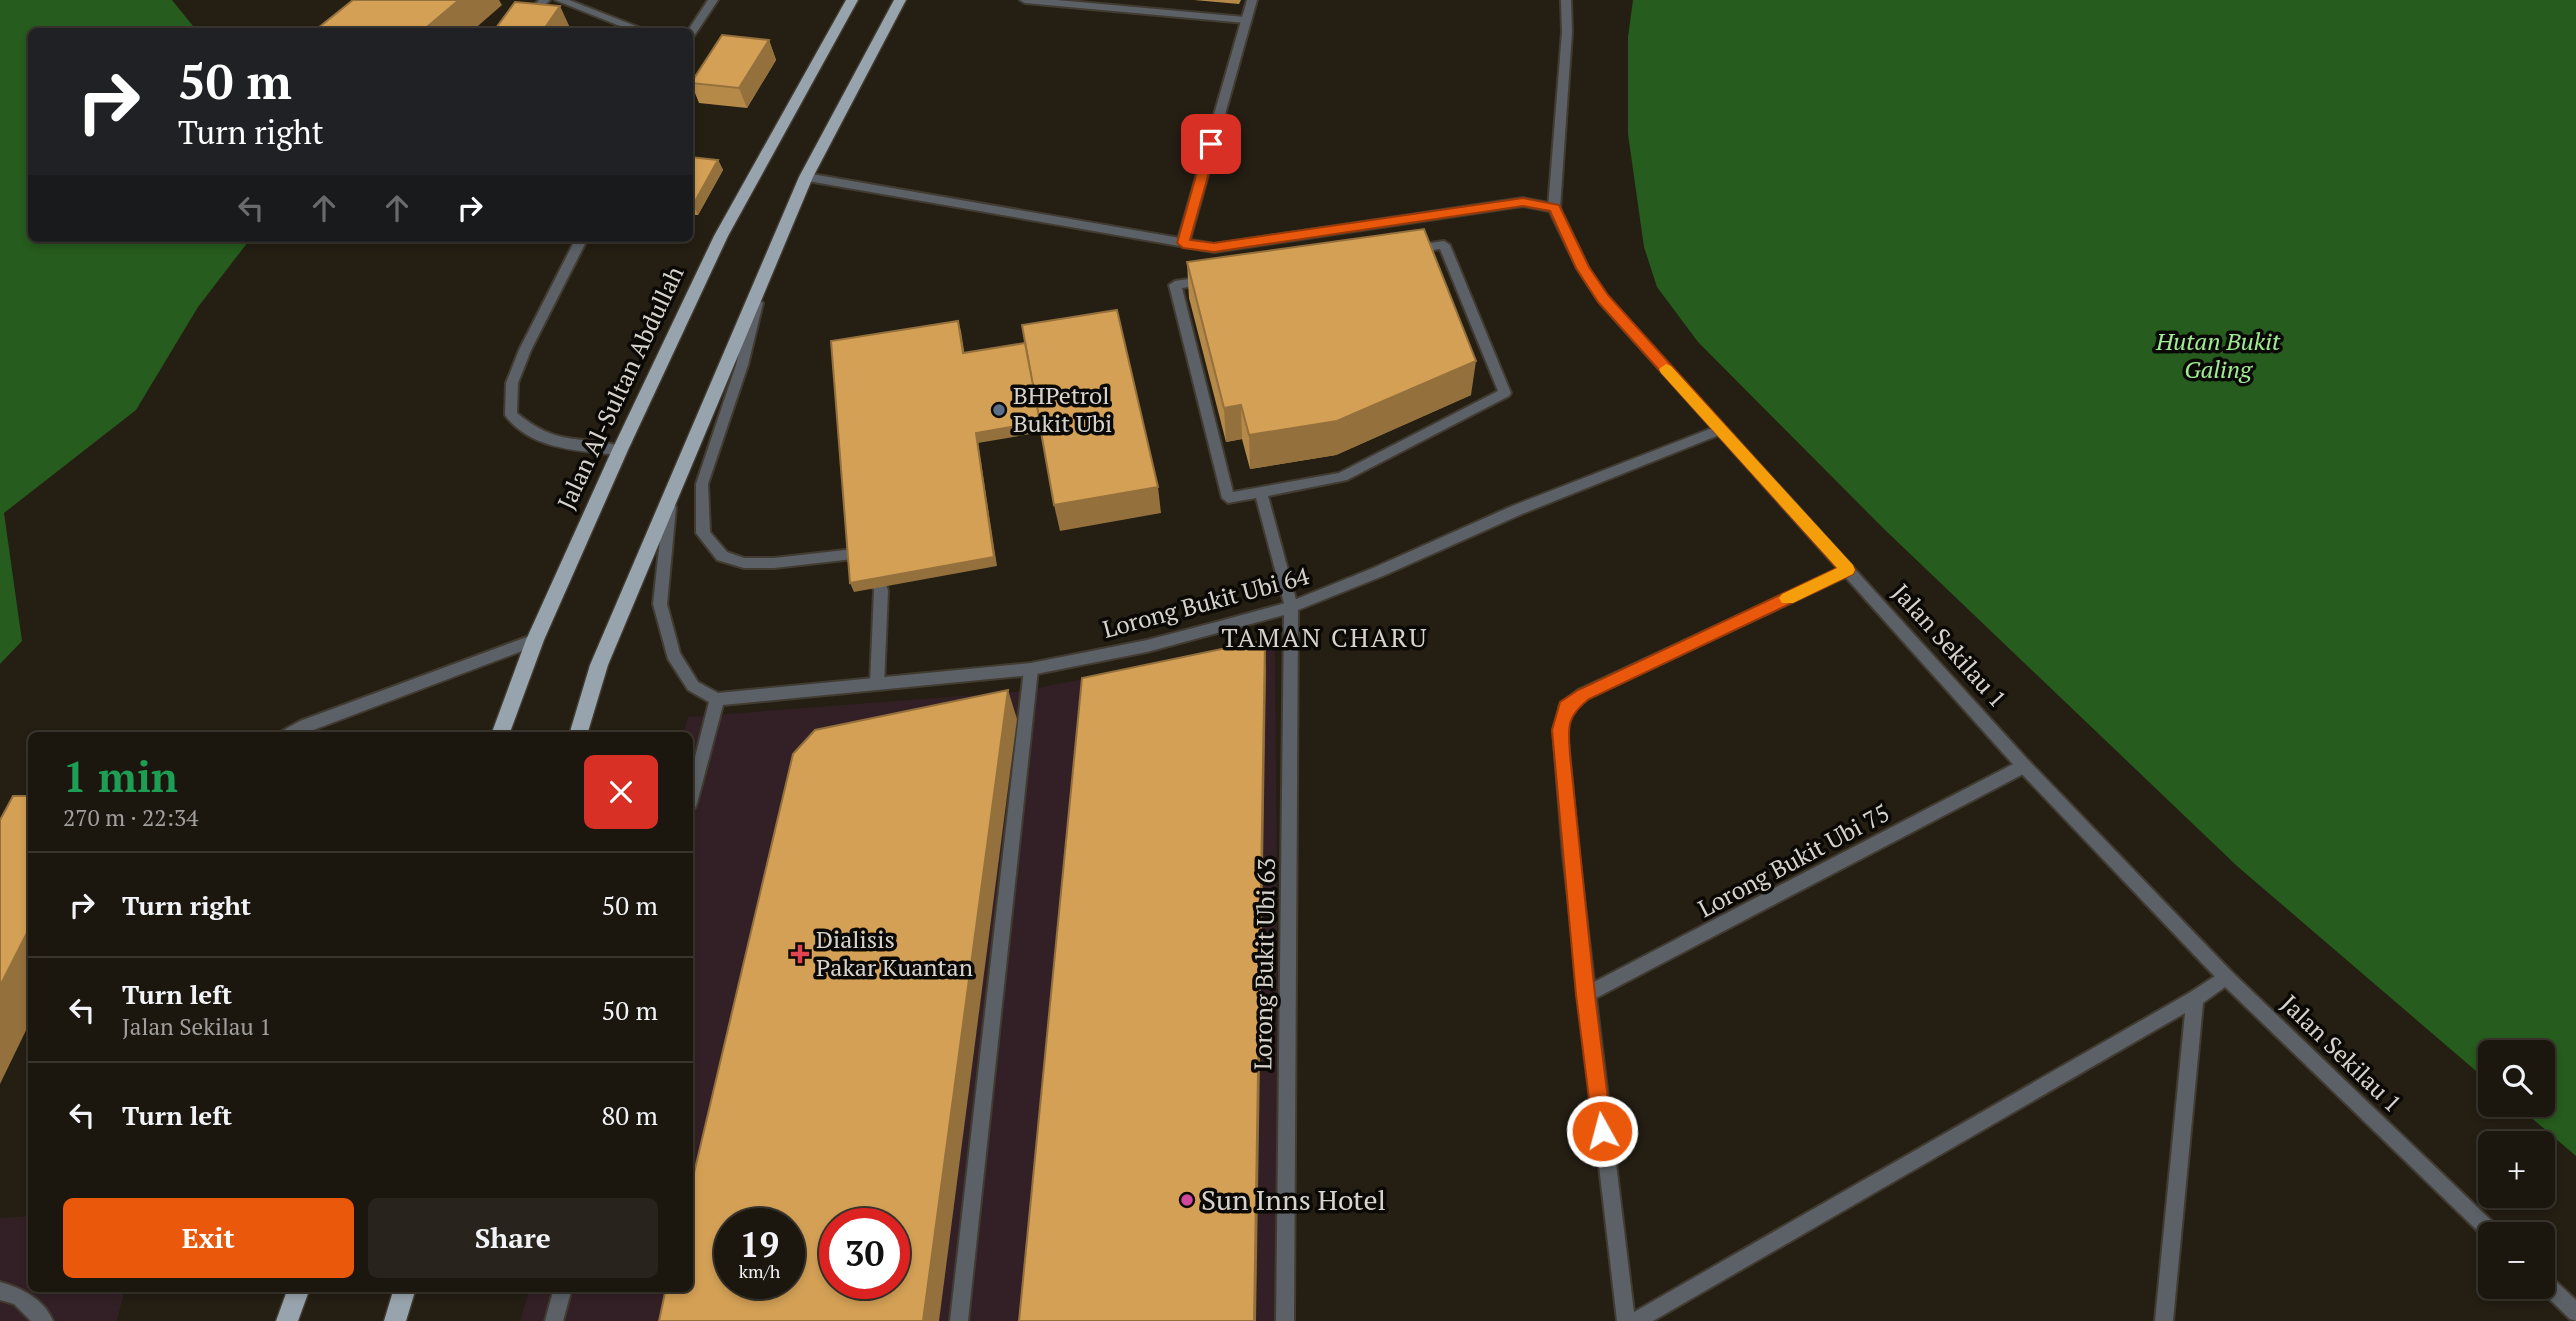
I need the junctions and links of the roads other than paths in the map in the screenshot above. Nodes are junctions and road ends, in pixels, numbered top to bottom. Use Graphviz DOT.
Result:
graph roads {
  1 [pos="545,0"];
  2 [pos="560,0"];
  3 [pos="713,0"];
  4 [pos="852,0"];
  5 [pos="900,0"];
  6 [pos="1025,0"];
  7 [pos="1252,0"];
  8 [pos="1566,0"];
  9 [pos="1245,20"];
  10 [pos="516,28"];
  11 [pos="636,28"];
  12 [pos="693,30"];
  13 [pos="806,177"];
  14 [pos="1554,208"];
  15 [pos="580,242"];
  16 [pos="1183,243"];
  17 [pos="762,285"];
  18 [pos="1720,430"];
  19 [pos="620,450"];
  20 [pos="1261,492"];
  21 [pos="668,507"];
  22 [pos="1847,570"];
  23 [pos="1291,607"];
  24 [pos="535,640"];
  25 [pos="1031,669"];
  26 [pos="877,684"];
  27 [pos="717,699"];
  28 [pos="292,732"];
  29 [pos="501,732"];
  30 [pos="579,732"];
  31 [pos="2024,766"];
  32 [pos="693,791"];
  33 [pos="2226,977"];
  34 [pos="1586,995"];
  35 [pos="2195,999"];
  36 [pos="2481,1222"];
  37 [pos="0,1291"];
  38 [pos="298,1292"];
  39 [pos="404,1292"];
  40 [pos="562,1292"];
  41 [pos="2555,1293"];
  42 [pos="2576,1313"];
  43 [pos="44,1321"];
  44 [pos="287,1321"];
  45 [pos="395,1321"];
  46 [pos="554,1321"];
  47 [pos="959,1321"];
  48 [pos="1285,1321"];
  49 [pos="1626,1321"];
  50 [pos="1635,1321"];
  51 [pos="2164,1321"];
  1 -- 10 [label="street"];
  2 -- 11 [label="street"];
  3 -- 12 [label="street"];
  4 -- 19 [label="main road, Jalan Al-Sultan Abdullah"];
  5 -- 13 [label="main road"];
  6 -- 9 [label="street"];
  7 -- 9 [label="street"];
  8 -- 14 [label="street"];
  9 -- 16 [label="street"];
  13 -- 16 [label="street"];
  13 -- 17 [label="main road"];
  14 -- 16 [label="street"];
  14 -- 18 [label="street, Jalan Sekilau 1"];
  15 -- 19 [label="street"];
  17 -- 21 [label="main road"];
  17 -- 26 [label="street"];
  18 -- 22 [label="street, Jalan Sekilau 1"];
  18 -- 23 [label="street, Lorong Bukit Ubi 64"];
  19 -- 24 [label="main road, Jalan Al-Sultan Abdullah"];
  20 -- 20 [label="street"];
  20 -- 23 [label="street, Lorong Bukit Ubi 63"];
  21 -- 27 [label="street"];
  21 -- 30 [label="main road"];
  22 -- 31 [label="street, Jalan Sekilau 1"];
  22 -- 34 [label="street"];
  23 -- 25 [label="street, Lorong Bukit Ubi 64"];
  23 -- 48 [label="street, Lorong Bukit Ubi 63"];
  24 -- 28 [label="street"];
  24 -- 29 [label="main road, Jalan Al-Sultan Abdullah"];
  25 -- 26 [label="street, Lorong Bukit Ubi 64"];
  25 -- 47 [label="street"];
  26 -- 27 [label="street, Lorong Bukit Ubi 64"];
  27 -- 32 [label="street"];
  31 -- 33 [label="street, Jalan Sekilau 1"];
  31 -- 34 [label="street, Lorong Bukit Ubi 75"];
  33 -- 35 [label="street"];
  33 -- 36 [label="street, Jalan Sekilau 1"];
  34 -- 49 [label="street"];
  35 -- 50 [label="street"];
  35 -- 51 [label="street"];
  37 -- 43 [label="street"];
  38 -- 44 [label="main road"];
  39 -- 45 [label="main road"];
  40 -- 46 [label="street"];
  41 -- 42 [label="street"];
}
